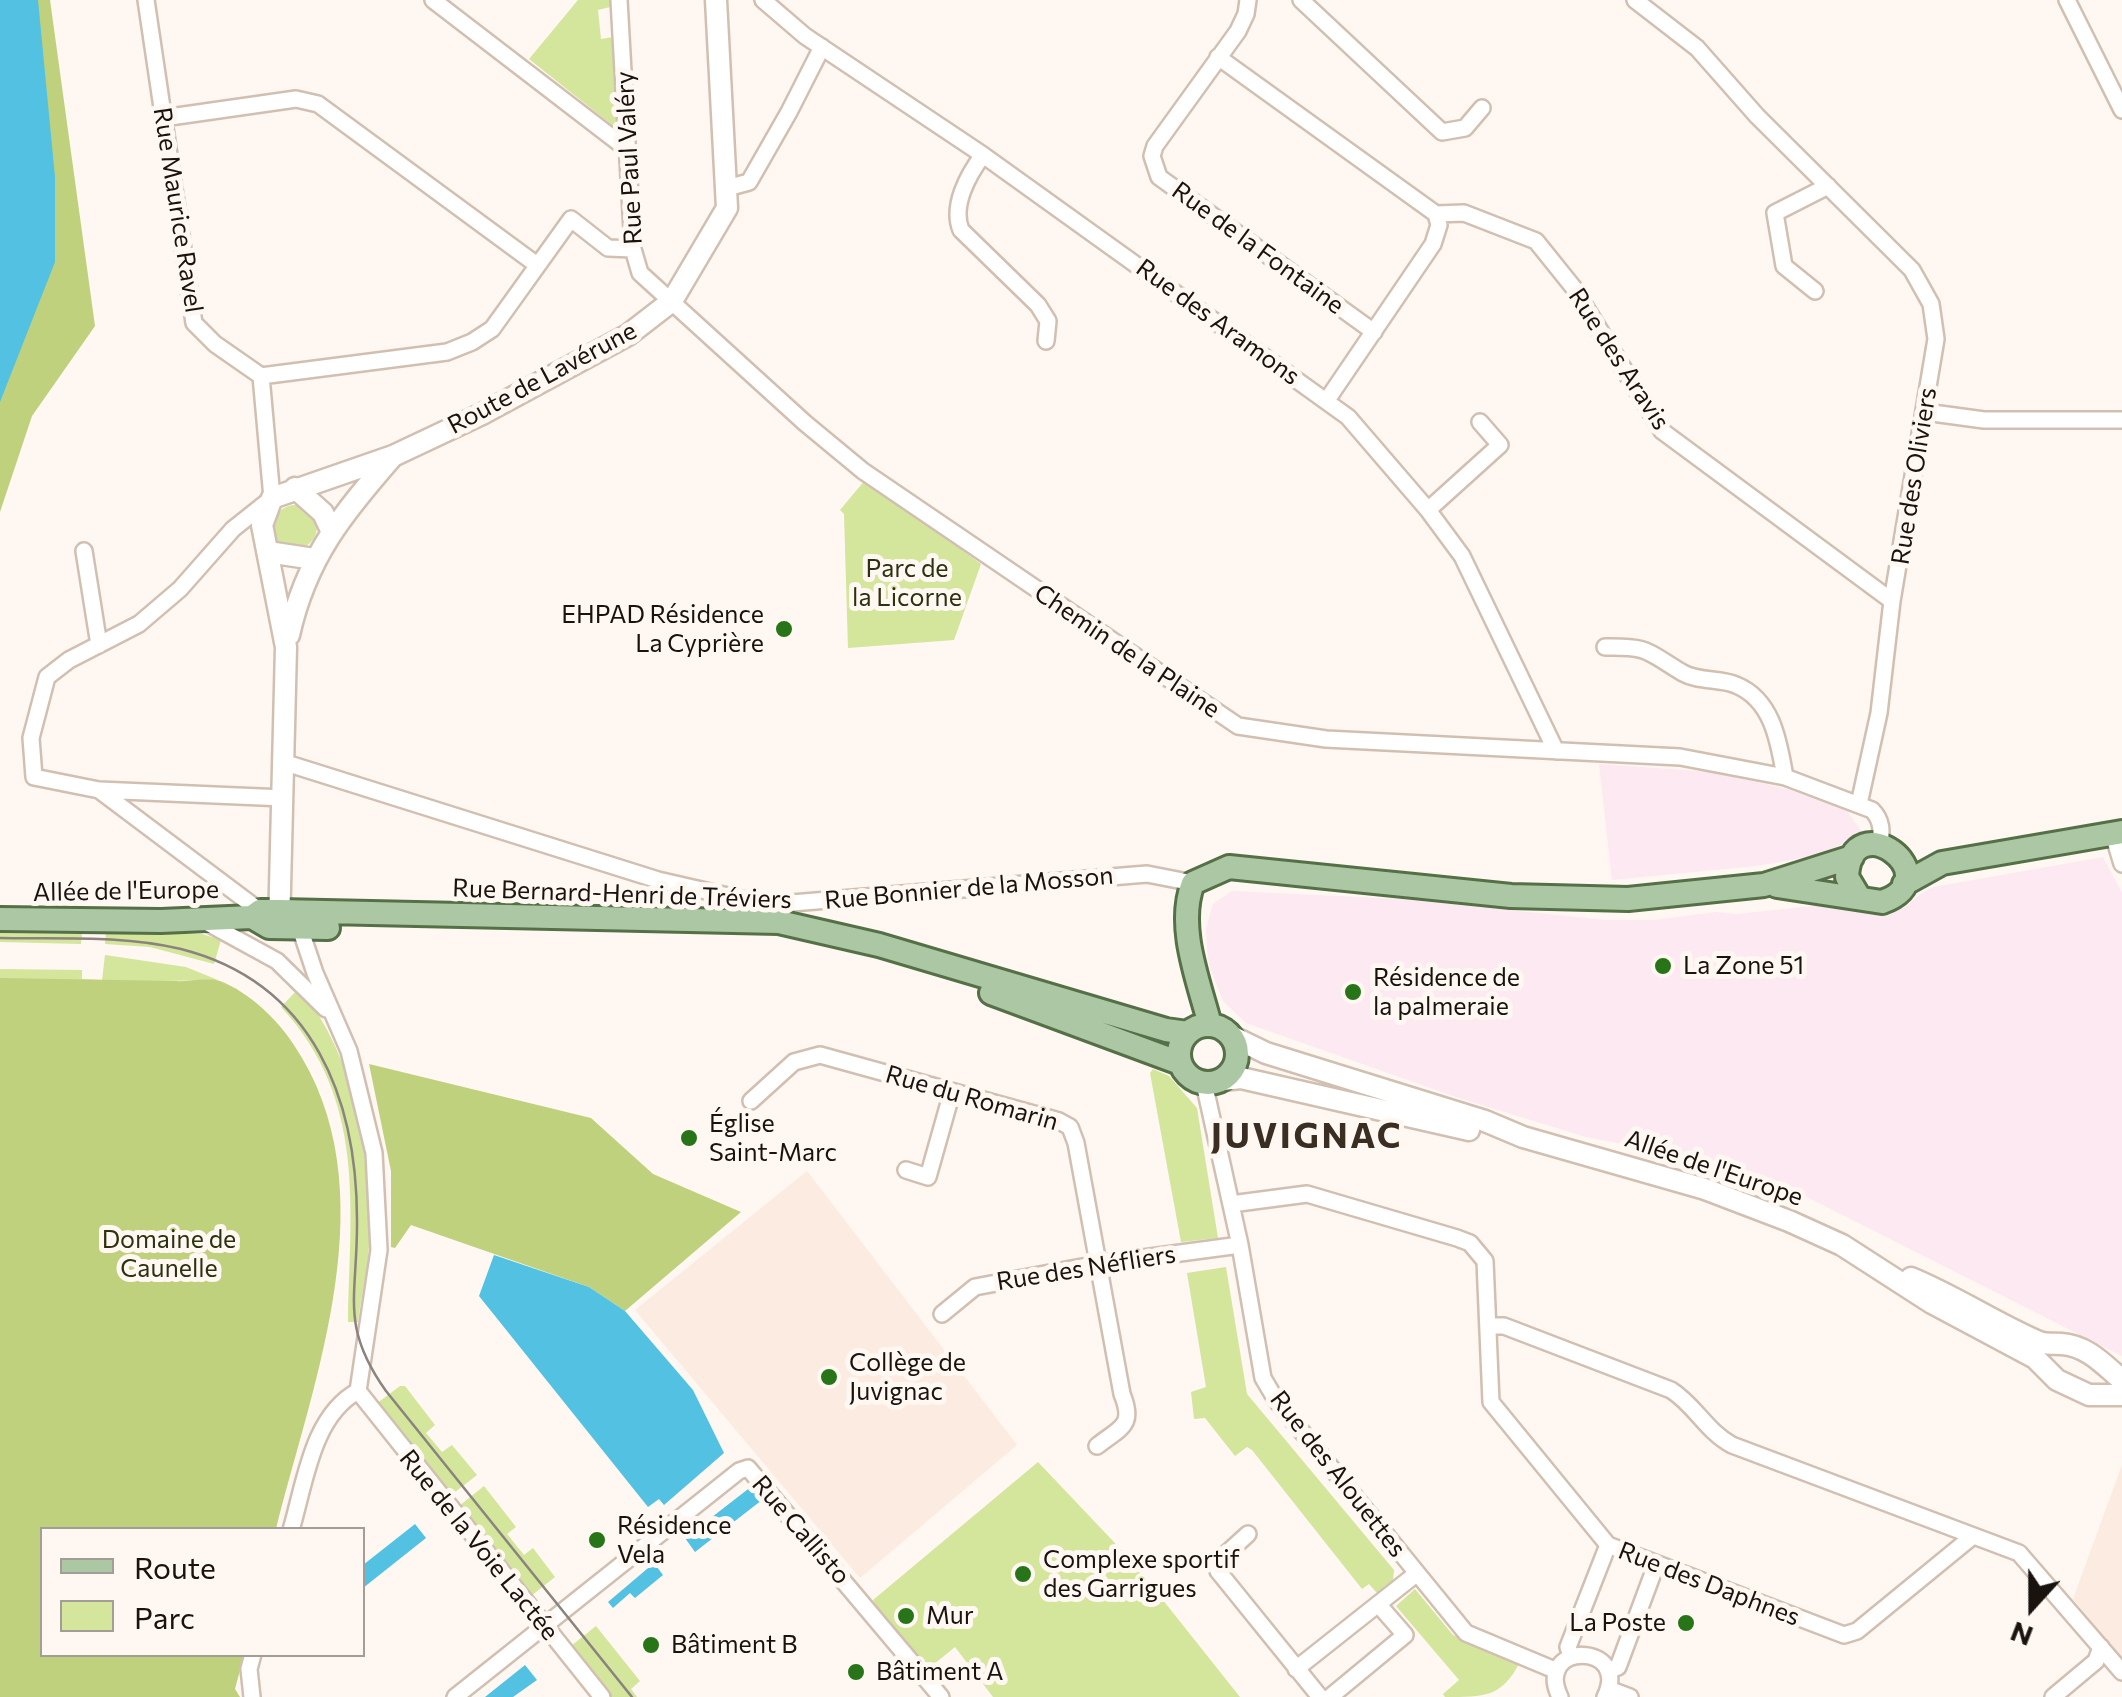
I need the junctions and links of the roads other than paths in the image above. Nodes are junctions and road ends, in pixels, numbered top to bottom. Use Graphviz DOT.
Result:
graph roads {
  1 [pos="433,0"];
  2 [pos="619,0"];
  3 [pos="716,0"];
  4 [pos="763,0"];
  5 [pos="1248,0"];
  6 [pos="1301,0"];
  7 [pos="1635,0"];
  8 [pos="2067,0"];
  9 [pos="151,4"];
  10 [pos="822,47"];
  11 [pos="1218,57"];
  12 [pos="2118,89"];
  13 [pos="1482,108"];
  14 [pos="2122,110"];
  15 [pos="163,118"];
  16 [pos="627,149"];
  17 [pos="983,155"];
  18 [pos="1828,186"];
  19 [pos="727,188"];
  20 [pos="1436,214"];
  21 [pos="633,249"];
  22 [pos="537,265"];
  23 [pos="1815,291"];
  24 [pos="672,301"];
  25 [pos="1374,332"];
  26 [pos="1046,341"];
  27 [pos="262,376"];
  28 [pos="1327,400"];
  29 [pos="1924,412"];
  30 [pos="2122,420"];
  31 [pos="1480,422"];
  32 [pos="393,456"];
  33 [pos="295,488"];
  34 [pos="272,498"];
  35 [pos="1428,510"];
  36 [pos="331,530"];
  37 [pos="84,551"];
  38 [pos="268,552"];
  39 [pos="314,559"];
  40 [pos="1892,601"];
  41 [pos="99,645"];
  42 [pos="1605,646"];
  43 [pos="286,647"];
  44 [pos="1556,752"];
  45 [pos="286,763"];
  46 [pos="1785,777"];
  47 [pos="99,790"];
  48 [pos="284,798"];
  49 [pos="1859,804"];
  50 [pos="2118,833"];
  51 [pos="1889,849"];
  52 [pos="1852,857"];
  53 [pos="1942,863"];
  54 [pos="2122,864"];
  55 [pos="1192,883"];
  56 [pos="1904,884"];
  57 [pos="1764,885"];
  58 [pos="1859,897"];
  59 [pos="198,918"];
  60 [pos="274,919"];
  61 [pos="0,920"];
  62 [pos="277,961"];
  63 [pos="336,1019"];
  64 [pos="1198,1029"];
  65 [pos="1231,1036"];
  66 [pos="1180,1063"];
  67 [pos="1213,1081"];
  68 [pos="952,1092"];
  69 [pos="751,1101"];
  70 [pos="1523,1137"];
  71 [pos="906,1170"];
  72 [pos="1231,1204"];
  73 [pos="1240,1245"];
  74 [pos="1098,1264"];
  75 [pos="1881,1267"];
  76 [pos="942,1314"];
  77 [pos="1488,1326"];
  78 [pos="2053,1345"];
  79 [pos="2044,1366"];
  80 [pos="2118,1377"];
  81 [pos="358,1391"];
  82 [pos="2113,1395"];
  83 [pos="1097,1446"];
  84 [pos="292,1527"];
  85 [pos="1248,1534"];
  86 [pos="1973,1536"];
  87 [pos="1608,1545"];
  88 [pos="1656,1566"];
  89 [pos="1416,1574"];
  90 [pos="1378,1604"];
  91 [pos="546,1625"];
  92 [pos="2101,1648"];
  93 [pos="1570,1656"];
  94 [pos="252,1657"];
  95 [pos="1296,1669"];
  96 [pos="1557,1671"];
  97 [pos="1608,1671"];
  98 [pos="2122,1672"];
  99 [pos="1607,1693"];
  100 [pos="252,1697"];
  101 [pos="456,1697"];
  102 [pos="602,1697"];
  103 [pos="941,1697"];
  104 [pos="1320,1697"];
  105 [pos="1330,1697"];
  106 [pos="1560,1697"];
  107 [pos="1630,1697"];
  108 [pos="2053,1697"];
  1 -- 16 [label="street"];
  2 -- 16 [label="street, Rue Paul Valéry"];
  3 -- 19 [label="street, Route de Lavérune"];
  4 -- 10 [label="street, Rue des Aramons"];
  5 -- 11 [label="street, Rue de la Fontaine"];
  6 -- 13 [label="street"];
  7 -- 18 [label="street, Rue des Oliviers"];
  8 -- 12 [label="street"];
  9 -- 15 [label="street, Rue Maurice Ravel"];
  10 -- 17 [label="street, Rue des Aramons"];
  10 -- 19 [label="street"];
  11 -- 20 [label="street"];
  11 -- 25 [label="street, Rue de la Fontaine"];
  12 -- 14 [label="street"];
  15 -- 22 [label="street"];
  15 -- 27 [label="street, Rue Maurice Ravel"];
  16 -- 21 [label="street, Rue Paul Valéry"];
  17 -- 26 [label="street"];
  17 -- 28 [label="street, Rue des Aramons"];
  18 -- 23 [label="street"];
  18 -- 29 [label="street, Rue des Oliviers"];
  19 -- 24 [label="street, Route de Lavérune"];
  20 -- 25 [label="street"];
  20 -- 40 [label="street, Rue des Aravis"];
  21 -- 22 [label="street"];
  21 -- 24 [label="street, Rue Paul Valéry"];
  22 -- 27 [label="street"];
  24 -- 32 [label="street, Route de Lavérune"];
  24 -- 44 [label="street, Chemin de la Plaine"];
  25 -- 28 [label="street"];
  27 -- 34 [label="street"];
  28 -- 35 [label="street, Rue des Aramons"];
  29 -- 30 [label="street"];
  29 -- 40 [label="street, Rue des Oliviers"];
  31 -- 35 [label="street"];
  32 -- 33 [label="street, Route de Lavérune"];
  32 -- 36 [label="street, Route de Lavérune"];
  33 -- 34 [label="street, Route de Lavérune"];
  33 -- 36 [label="street"];
  34 -- 38 [label="street, Route de Lavérune"];
  34 -- 41 [label="street"];
  35 -- 44 [label="street, Rue des Aramons"];
  36 -- 39 [label="street, Route de Lavérune"];
  37 -- 41 [label="street"];
  38 -- 39 [label="street"];
  38 -- 43 [label="street, Route de Lavérune"];
  39 -- 43 [label="street, Route de Lavérune"];
  40 -- 49 [label="street, Rue des Oliviers"];
  41 -- 47 [label="street"];
  42 -- 46 [label="street"];
  43 -- 45 [label="street, Route de Lavérune"];
  44 -- 46 [label="street, Chemin de la Plaine"];
  45 -- 48 [label="street, Route de Lavérune"];
  45 -- 55 [label="street, Rue Bonnier de la Mosson"];
  46 -- 49 [label="street, Chemin de la Plaine"];
  47 -- 48 [label="street"];
  47 -- 60 [label="street"];
  48 -- 60 [label="street, Route de Lavérune"];
  49 -- 51 [label="street"];
  50 -- 53 [label="main road"];
  50 -- 54 [label="street"];
  51 -- 52 [label="main road"];
  51 -- 53 [label="main road"];
  51 -- 56 [label="main road"];
  52 -- 57 [label="main road"];
  52 -- 58 [label="main road"];
  53 -- 56 [label="main road"];
  55 -- 57 [label="main road"];
  55 -- 64 [label="main road"];
  56 -- 58 [label="main road"];
  57 -- 58 [label="main road"];
  59 -- 60 [label="main road, Allée de l'Europe"];
  59 -- 61 [label="main road, Allée de l'Europe"];
  59 -- 62 [label="street"];
  60 -- 62 [label="street"];
  60 -- 63 [label="street"];
  60 -- 64 [label="main road, Rue Bernard-Henri de Tréviers"];
  60 -- 66 [label="main road, Rue Bernard-Henri de Tréviers"];
  62 -- 63 [label="street"];
  63 -- 81 [label="street"];
  64 -- 65 [label="main road"];
  64 -- 66 [label="main road"];
  65 -- 67 [label="main road"];
  65 -- 70 [label="street, Allée de l'Europe"];
  66 -- 67 [label="main road"];
  67 -- 70 [label="street, Allée de l'Europe"];
  67 -- 72 [label="street, Rue des Alouettes"];
  68 -- 69 [label="street, Rue du Romarin"];
  68 -- 71 [label="street"];
  68 -- 74 [label="street, Rue du Romarin"];
  70 -- 75 [label="street, Allée de l'Europe"];
  72 -- 73 [label="street, Rue des Alouettes"];
  72 -- 77 [label="street, Rue des Daphnes"];
  73 -- 74 [label="street, Rue des Néfliers"];
  73 -- 89 [label="street, Rue des Alouettes"];
  74 -- 76 [label="street, Rue des Néfliers"];
  74 -- 83 [label="street"];
  75 -- 78 [label="street, Allée de l'Europe"];
  75 -- 79 [label="street, Allée de l'Europe"];
  77 -- 86 [label="street"];
  77 -- 87 [label="street, Rue des Daphnes"];
  78 -- 79 [label="street"];
  78 -- 80 [label="street, Allée de l'Europe"];
  79 -- 82 [label="street, Allée de l'Europe"];
  80 -- 82 [label="street, Allée de l'Europe"];
  81 -- 84 [label="street"];
  81 -- 91 [label="street, Rue de la Voie Lactée"];
  85 -- 95 [label="street"];
  86 -- 88 [label="street, Rue des Daphnes"];
  86 -- 92 [label="street"];
  87 -- 88 [label="street, Rue des Daphnes"];
  87 -- 93 [label="street"];
  88 -- 97 [label="street"];
  89 -- 90 [label="street"];
  89 -- 96 [label="street, Rue des Alouettes"];
  90 -- 95 [label="street"];
  90 -- 105 [label="street"];
  91 -- 101 [label="street"];
  91 -- 102 [label="street, Rue de la Voie Lactée"];
  91 -- 103 [label="street, Rue Callisto"];
  92 -- 98 [label="street"];
  92 -- 108 [label="street"];
  93 -- 96 [label="street"];
  93 -- 97 [label="street"];
  94 -- 100 [label="street"];
  95 -- 104 [label="street"];
  96 -- 106 [label="street"];
  97 -- 99 [label="street"];
  99 -- 107 [label="street"];
}
